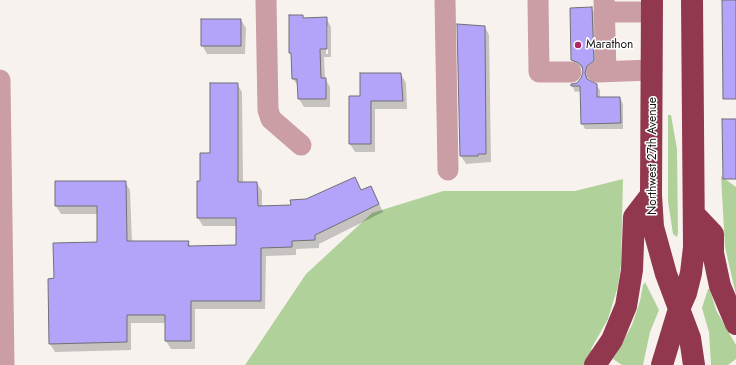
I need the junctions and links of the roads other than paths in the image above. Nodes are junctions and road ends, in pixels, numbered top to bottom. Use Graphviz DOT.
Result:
graph roads {
  1 [pos="266,0"];
  2 [pos="445,0"];
  3 [pos="538,0"];
  4 [pos="692,0"];
  5 [pos="604,6"];
  6 [pos="652,6"];
  7 [pos="652,70"];
  8 [pos="571,72"];
  9 [pos="0,80"];
  10 [pos="301,145"];
  11 [pos="448,170"];
  12 [pos="651,195"];
  13 [pos="694,214"];
  14 [pos="679,309"];
  15 [pos="736,324"];
  16 [pos="4,365"];
  17 [pos="595,365"];
  18 [pos="662,365"];
  19 [pos="694,365"];
  1 -- 10 [label="street"];
  2 -- 11 [label="street"];
  3 -- 8 [label="street"];
  4 -- 13 [label="highway"];
  5 -- 6 [label="street"];
  5 -- 7 [label="street"];
  6 -- 7 [label="highway, Northwest 27th Avenue"];
  7 -- 12 [label="highway, Northwest 27th Avenue"];
  9 -- 16 [label="street"];
  12 -- 14 [label="highway, Northwest 27th Avenue"];
  12 -- 17 [label="highway"];
  13 -- 14 [label="highway"];
  13 -- 15 [label="highway"];
  14 -- 18 [label="highway"];
  14 -- 19 [label="highway, Northwest 27th Avenue"];
}
